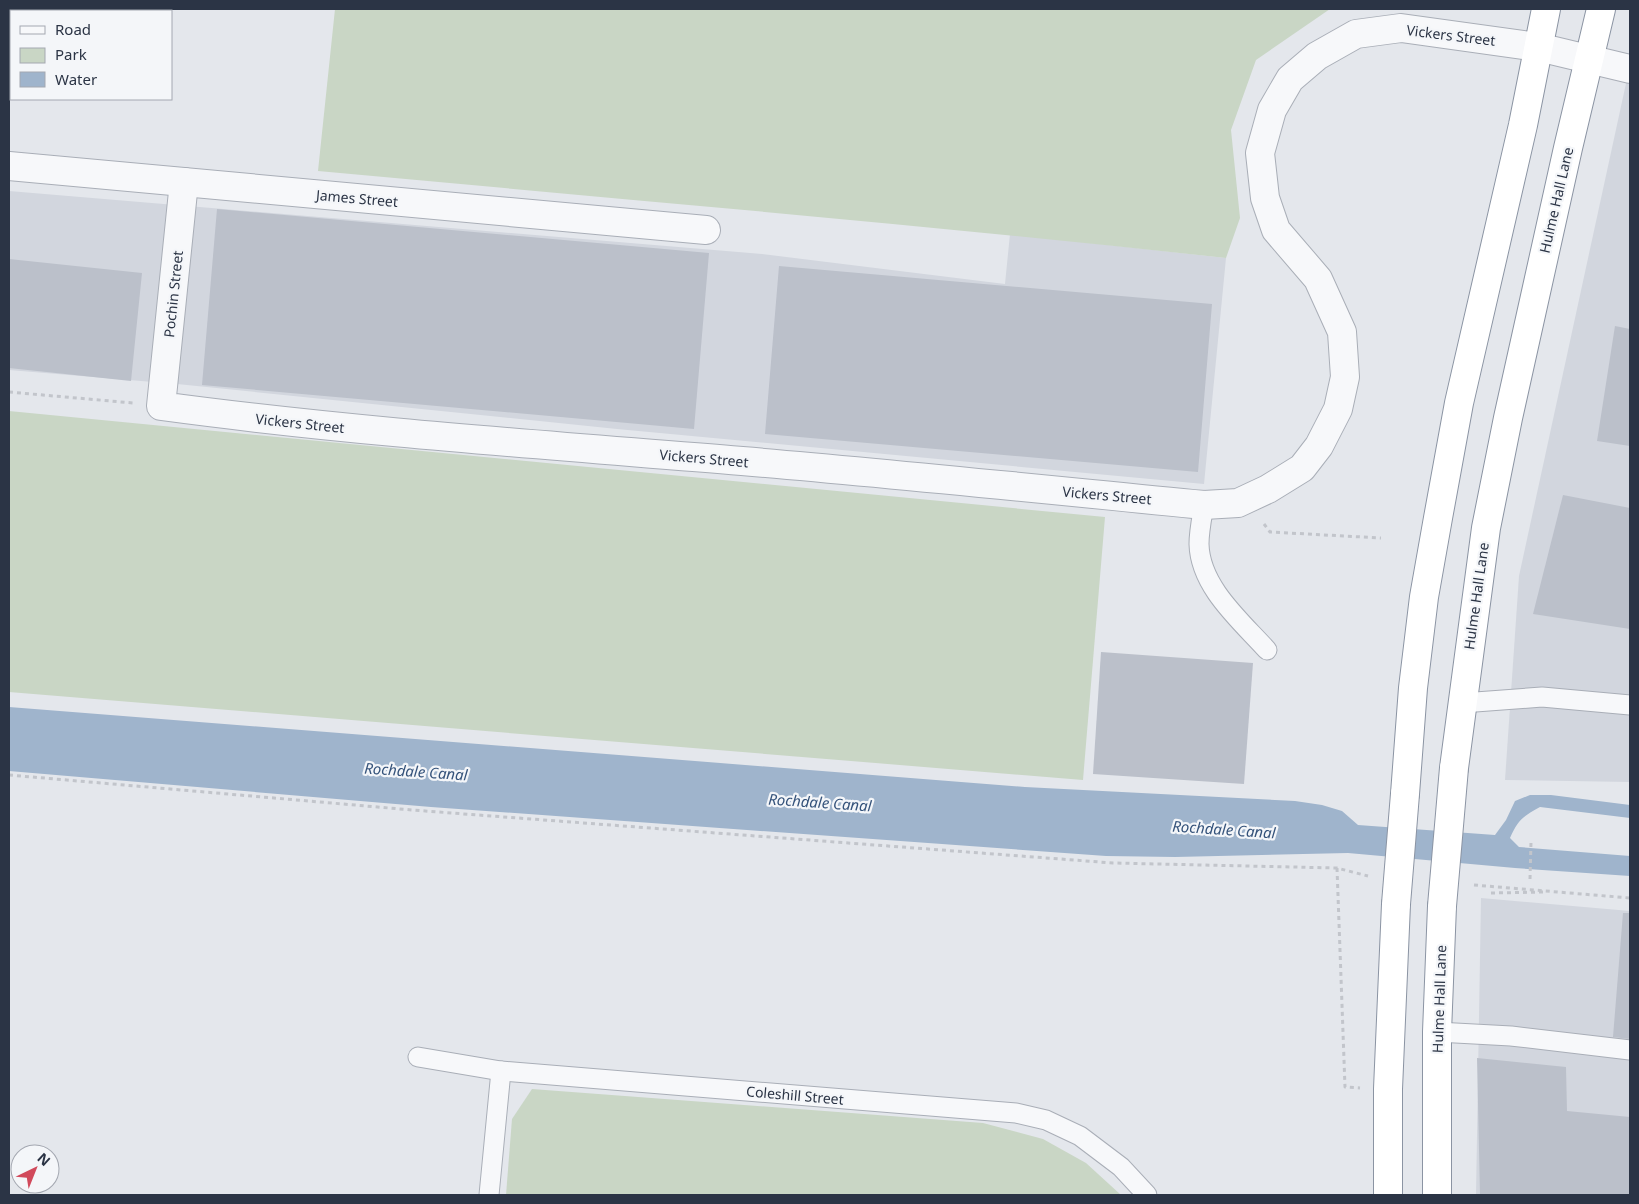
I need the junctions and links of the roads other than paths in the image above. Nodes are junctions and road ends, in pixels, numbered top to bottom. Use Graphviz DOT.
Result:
graph roads {
  1 [pos="1546,9"];
  2 [pos="1601,9"];
  3 [pos="1538,47"];
  4 [pos="1589,58"];
  5 [pos="1630,69"];
  6 [pos="9,166"];
  7 [pos="184,182"];
  8 [pos="706,230"];
  9 [pos="161,406"];
  10 [pos="1204,505"];
  11 [pos="1267,650"];
  12 [pos="1462,703"];
  13 [pos="1630,705"];
  14 [pos="1437,1032"];
  15 [pos="1630,1050"];
  16 [pos="418,1057"];
  17 [pos="501,1071"];
  18 [pos="489,1195"];
  19 [pos="1147,1195"];
  20 [pos="1388,1195"];
  21 [pos="1437,1195"];
  1 -- 3 [label="highway"];
  2 -- 4 [label="highway, Hulme Hall Lane"];
  3 -- 4 [label="street, Vickers Street"];
  3 -- 10 [label="street, Vickers Street"];
  3 -- 20 [label="highway, bridge"];
  4 -- 5 [label="street, Vickers Street"];
  4 -- 12 [label="highway, Hulme Hall Lane"];
  6 -- 7 [label="street, James Street"];
  7 -- 8 [label="street, James Street"];
  7 -- 9 [label="street, Pochin Street"];
  9 -- 10 [label="street, Vickers Street"];
  10 -- 11 [label="lane"];
  12 -- 13 [label="lane"];
  12 -- 14 [label="highway, Hulme Hall Lane, bridge"];
  14 -- 15 [label="lane"];
  14 -- 21 [label="highway, Hulme Hall Lane"];
  16 -- 17 [label="lane, Coleshill Street"];
  17 -- 18 [label="lane"];
  17 -- 19 [label="lane, Coleshill Street"];
}
